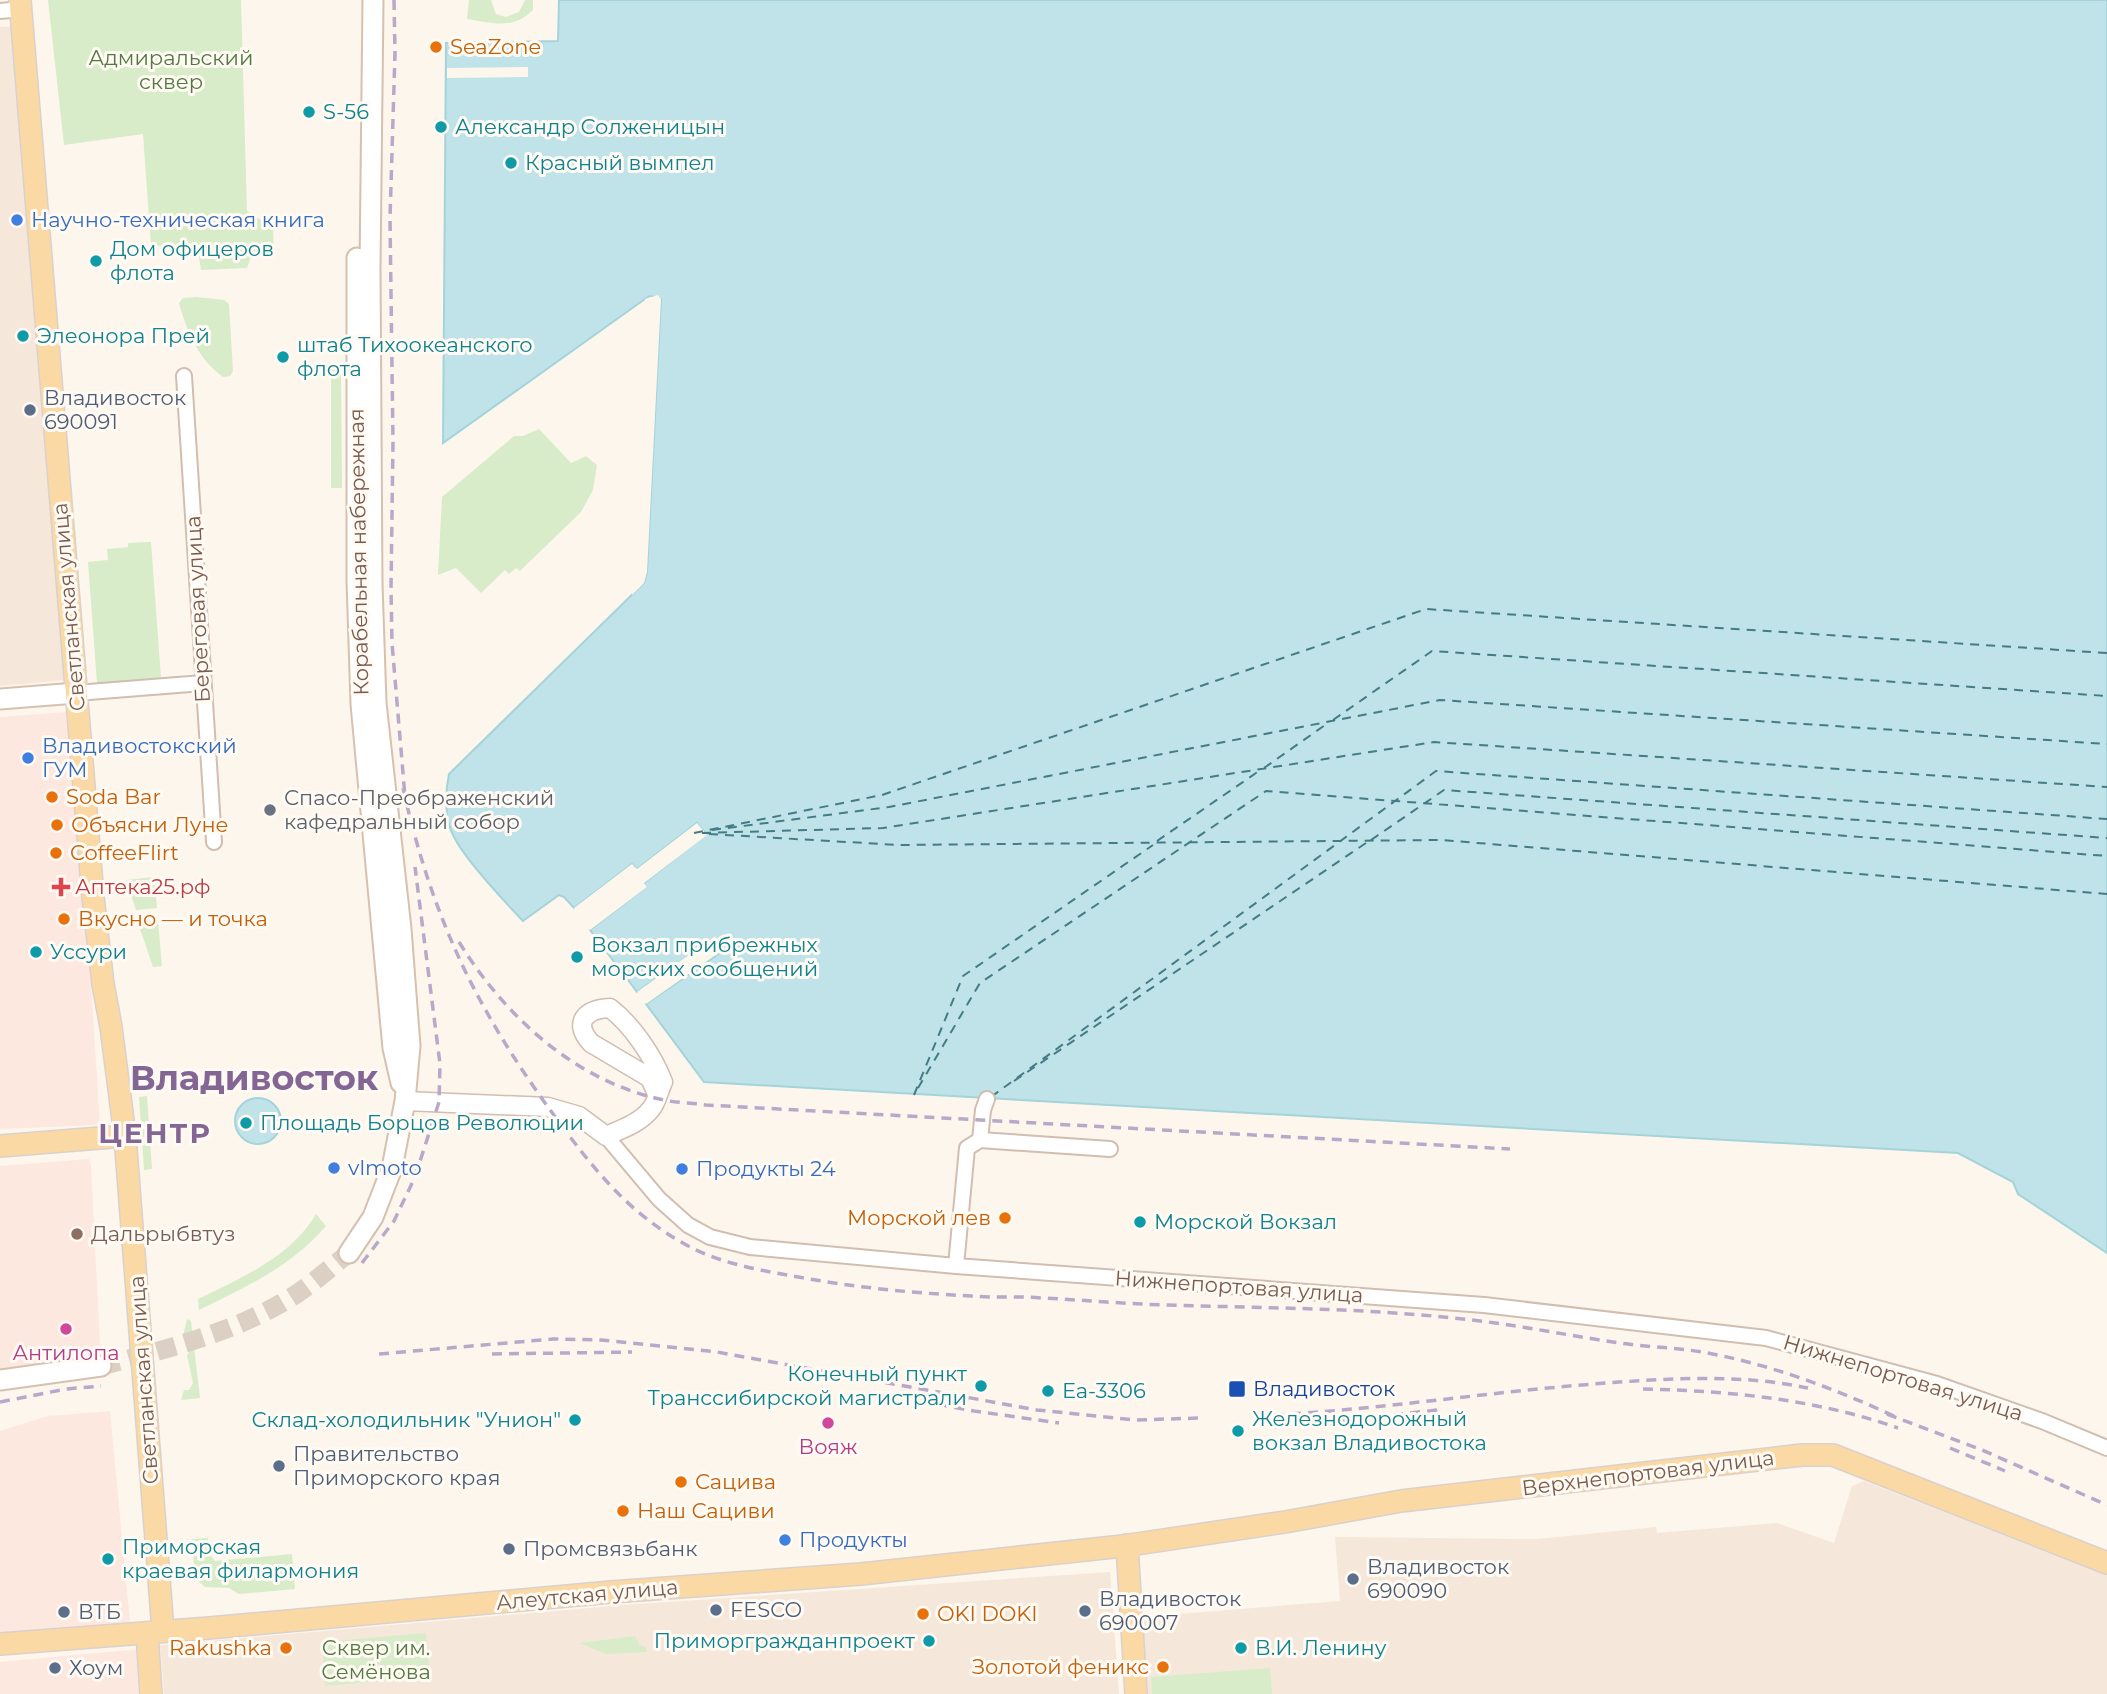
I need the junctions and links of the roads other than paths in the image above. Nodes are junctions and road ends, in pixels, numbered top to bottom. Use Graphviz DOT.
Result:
graph roads {
  1 [pos="361,0"];
  2 [pos="373,0"];
  3 [pos="14,6"];
  4 [pos="184,376"];
  5 [pos="203,683"];
  6 [pos="76,693"];
  7 [pos="0,699"];
  8 [pos="214,842"];
  9 [pos="657,1094"];
  10 [pos="987,1099"];
  11 [pos="405,1101"];
  12 [pos="125,1136"];
  13 [pos="606,1136"];
  14 [pos="981,1140"];
  15 [pos="0,1146"];
  16 [pos="1110,1149"];
  17 [pos="349,1253"];
  18 [pos="956,1266"];
  19 [pos="101,1366"];
  20 [pos="0,1380"];
  21 [pos="2107,1448"];
  22 [pos="1172,1538"];
  23 [pos="1127,1545"];
  24 [pos="2107,1563"];
  25 [pos="155,1632"];
  26 [pos="0,1644"];
  27 [pos="151,1694"];
  28 [pos="1136,1694"];
  1 -- 11 [label="main road, Корабельная набережная"];
  2 -- 11 [label="main road, Корабельная набережная"];
  3 -- 6 [label="main road, Светланская улица"];
  4 -- 5 [label="street, Береговая улица"];
  5 -- 6 [label="street"];
  5 -- 8 [label="street, Береговая улица"];
  6 -- 7 [label="main road"];
  6 -- 12 [label="main road, Светланская улица"];
  9 -- 9 [label="street"];
  9 -- 13 [label="street"];
  10 -- 14 [label="street"];
  11 -- 13 [label="street, Нижнепортовая улица"];
  11 -- 17 [label="main road, Корабельная набережная"];
  12 -- 15 [label="main road"];
  12 -- 25 [label="main road, Светланская улица"];
  13 -- 18 [label="street, Нижнепортовая улица"];
  14 -- 16 [label="street"];
  14 -- 18 [label="street"];
  18 -- 21 [label="street, Нижнепортовая улица"];
  19 -- 20 [label="main road"];
  22 -- 23 [label="main road, Алеутская улица"];
  22 -- 24 [label="main road, Верхнепортовая улица"];
  23 -- 25 [label="main road, Алеутская улица"];
  23 -- 28 [label="main road"];
  25 -- 26 [label="main road, Алеутская улица"];
  25 -- 27 [label="main road, Светланская улица"];
}
